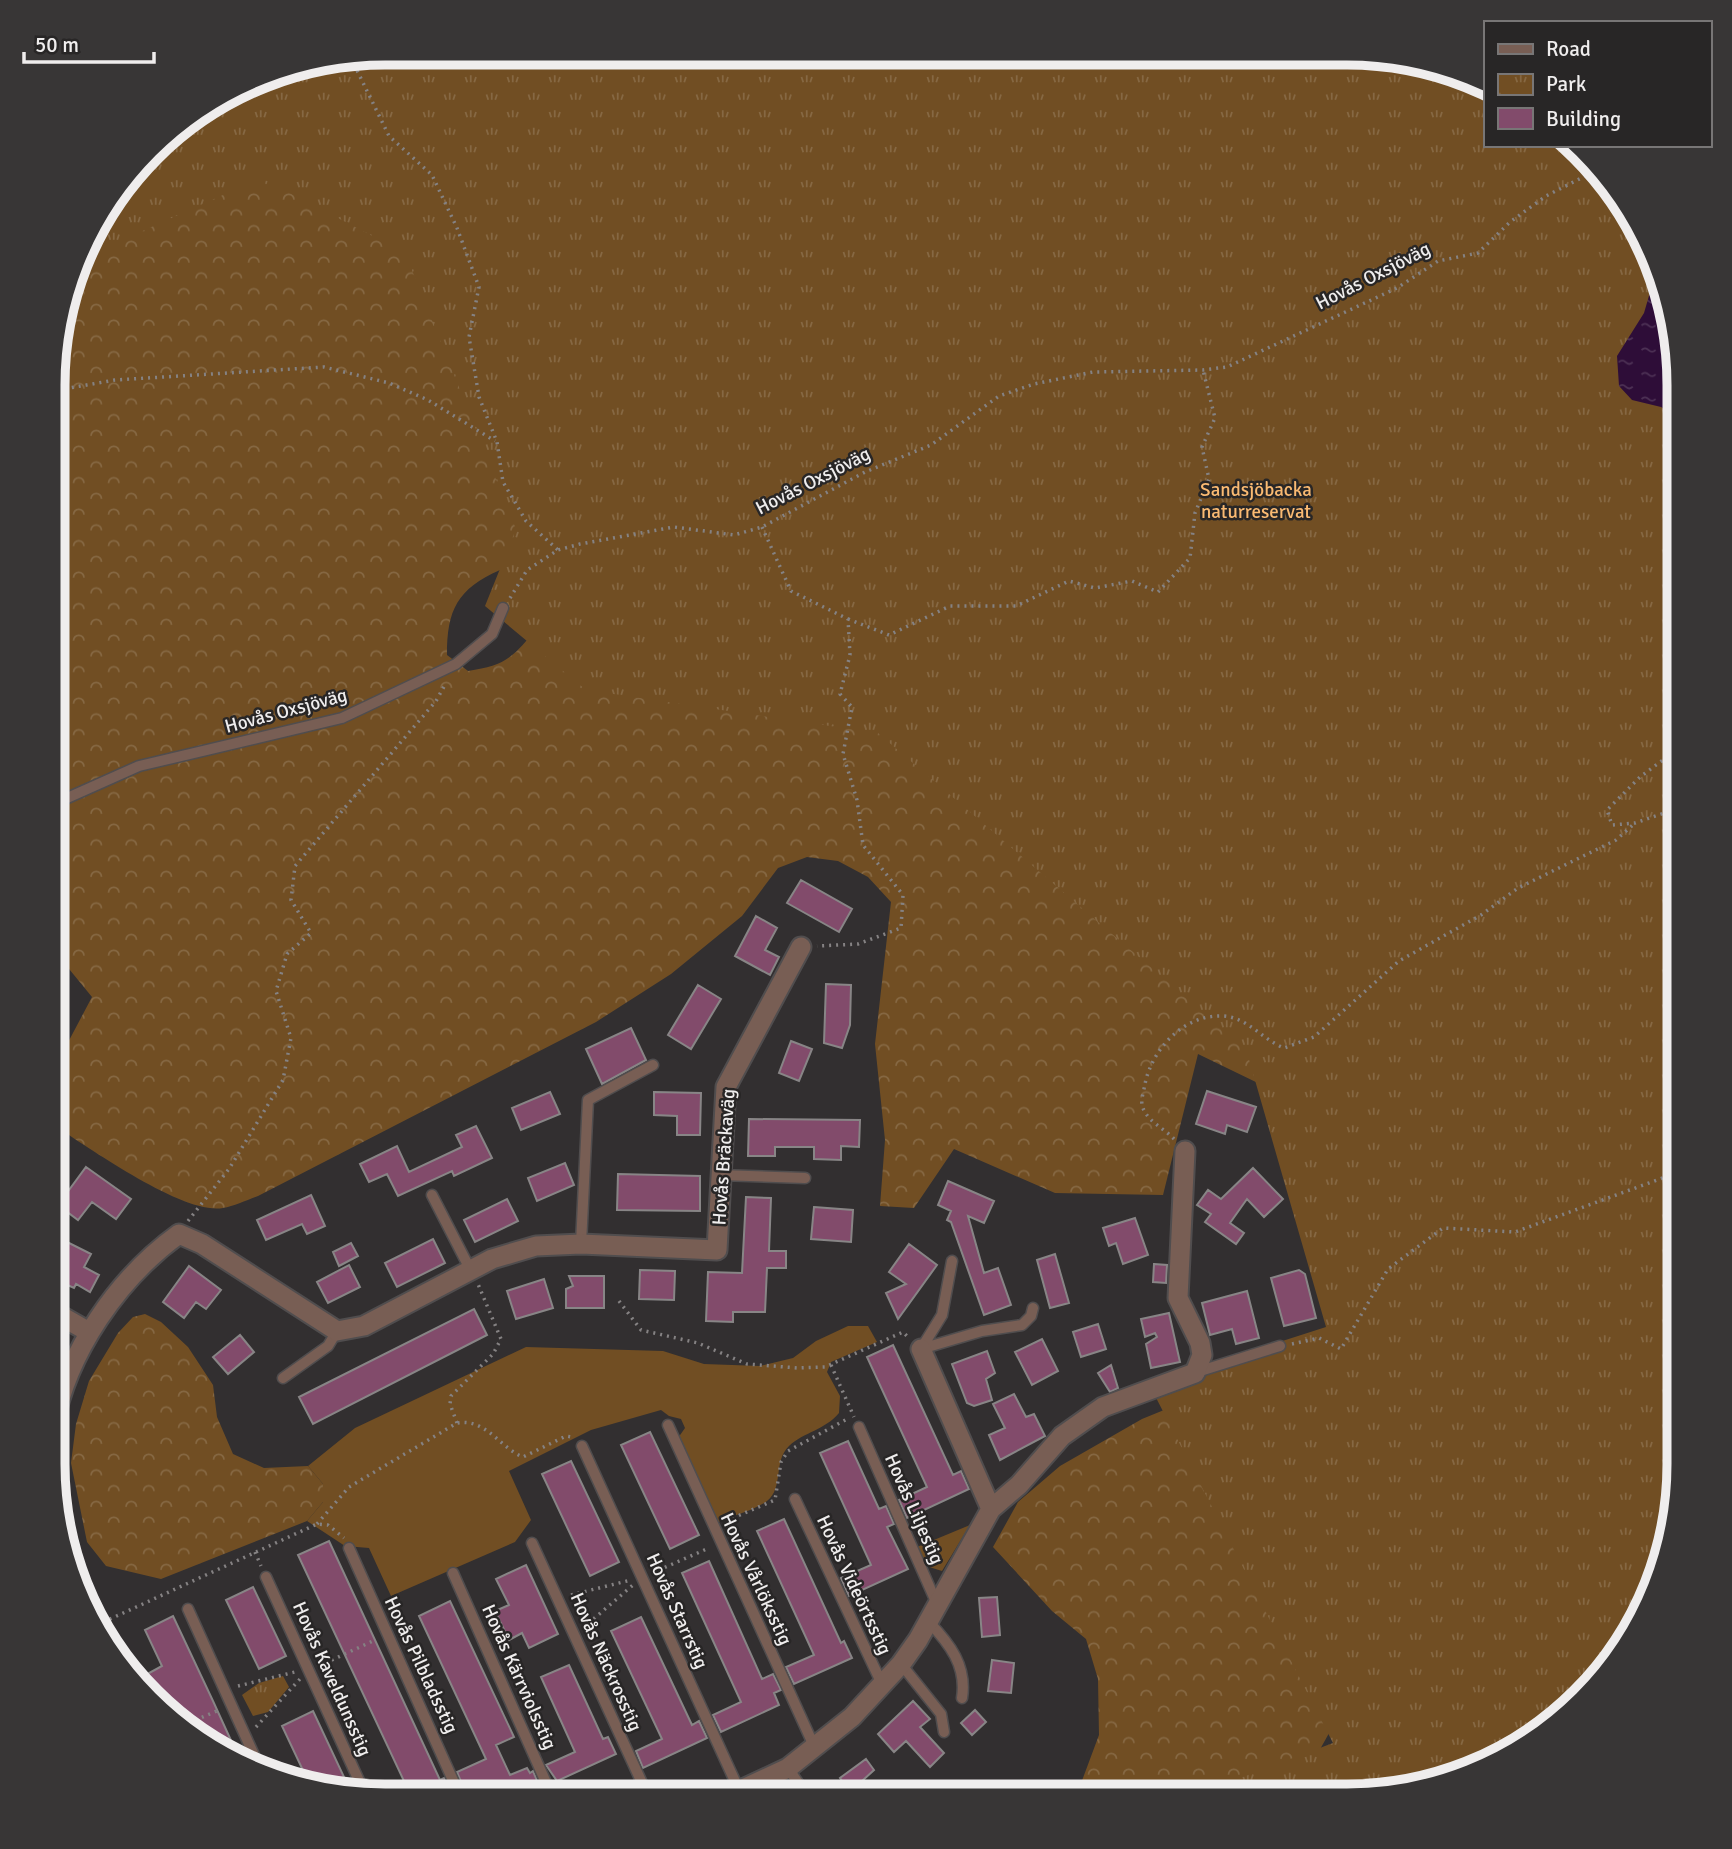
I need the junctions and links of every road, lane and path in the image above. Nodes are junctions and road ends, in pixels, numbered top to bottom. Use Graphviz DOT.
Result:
graph roads {
  1 [pos="355,66"];
  2 [pos="1588,174"];
  3 [pos="1203,370"];
  4 [pos="65,389"];
  5 [pos="497,442"];
  6 [pos="762,527"];
  7 [pos="558,550"];
  8 [pos="503,608"];
  9 [pos="848,619"];
  10 [pos="456,664"];
  11 [pos="1667,757"];
  12 [pos="65,799"];
  13 [pos="1667,812"];
  14 [pos="1635,823"];
  15 [pos="801,947"];
  16 [pos="653,1065"];
  17 [pos="1185,1151"];
  18 [pos="720,1175"];
  19 [pos="1667,1176"];
  20 [pos="805,1178"];
  21 [pos="432,1195"];
  22 [pos="179,1234"];
  23 [pos="581,1244"];
  24 [pos="952,1261"];
  25 [pos="470,1269"];
  26 [pos="619,1301"];
  27 [pos="1034,1308"];
  28 [pos="65,1318"];
  29 [pos="337,1331"];
  30 [pos="89,1332"];
  31 [pos="1280,1346"];
  32 [pos="920,1349"];
  33 [pos="831,1365"];
  34 [pos="1195,1373"];
  35 [pos="282,1378"];
  36 [pos="65,1391"];
  37 [pos="854,1416"];
  38 [pos="457,1423"];
  39 [pos="668,1425"];
  40 [pos="859,1427"];
  41 [pos="582,1446"];
  42 [pos="795,1500"];
  43 [pos="991,1509"];
  44 [pos="317,1524"];
  45 [pos="713,1526"];
  46 [pos="532,1543"];
  47 [pos="349,1548"];
  48 [pos="453,1573"];
  49 [pos="266,1577"];
  50 [pos="643,1577"];
  51 [pos="188,1609"];
  52 [pos="932,1612"];
  53 [pos="106,1621"];
  54 [pos="575,1635"];
  55 [pos="901,1664"];
  56 [pos="309,1670"];
  57 [pos="882,1684"];
  58 [pos="962,1698"];
  59 [pos="231,1704"];
  60 [pos="194,1721"];
  61 [pos="944,1732"];
  62 [pos="246,1737"];
  63 [pos="814,1746"];
  64 [pos="255,1756"];
  65 [pos="788,1768"];
  66 [pos="360,1784"];
  67 [pos="455,1784"];
  68 [pos="547,1784"];
  69 [pos="643,1784"];
  70 [pos="730,1784"];
  71 [pos="753,1784"];
  72 [pos="799,1784"];
  1 -- 5 [label="path"];
  2 -- 3 [label="path, Hovås Oxsjöväg"];
  3 -- 6 [label="path, Hovås Oxsjöväg"];
  3 -- 9 [label="path"];
  4 -- 5 [label="path"];
  5 -- 7 [label="path"];
  6 -- 7 [label="path, Hovås Oxsjöväg"];
  6 -- 9 [label="path"];
  7 -- 8 [label="path, Hovås Oxsjöväg"];
  8 -- 10 [label="lane, Hovås Oxsjöväg"];
  9 -- 15 [label="path"];
  10 -- 12 [label="lane, Hovås Oxsjöväg"];
  10 -- 22 [label="path"];
  11 -- 14 [label="path"];
  13 -- 14 [label="path"];
  14 -- 17 [label="path"];
  15 -- 18 [label="street, Hovås Bräckaväg"];
  16 -- 23 [label="lane"];
  17 -- 34 [label="street"];
  18 -- 20 [label="lane"];
  18 -- 23 [label="street, Hovås Bräckaväg"];
  19 -- 31 [label="path"];
  21 -- 25 [label="lane"];
  22 -- 29 [label="street"];
  22 -- 30 [label="street"];
  23 -- 25 [label="street, Hovås Bräckaväg"];
  24 -- 32 [label="lane"];
  25 -- 29 [label="street, Hovås Bräckaväg"];
  25 -- 38 [label="path"];
  26 -- 33 [label="path"];
  27 -- 32 [label="lane"];
  28 -- 30 [label="street"];
  29 -- 35 [label="lane"];
  30 -- 36 [label="street"];
  31 -- 34 [label="lane"];
  32 -- 33 [label="path"];
  32 -- 43 [label="street"];
  33 -- 37 [label="path"];
  34 -- 43 [label="street"];
  37 -- 40 [label="path"];
  37 -- 45 [label="path"];
  38 -- 41 [label="path"];
  38 -- 44 [label="path"];
  39 -- 45 [label="lane, Hovås Vårlöksstig"];
  40 -- 52 [label="lane, Hovås Liljestig"];
  41 -- 50 [label="lane, Hovås Starrstig"];
  42 -- 57 [label="lane, Hovås Videörtsstig"];
  43 -- 52 [label="street"];
  44 -- 47 [label="path"];
  44 -- 53 [label="path"];
  45 -- 63 [label="lane, Hovås Vårlöksstig"];
  46 -- 54 [label="lane, Hovås Näckrosstig"];
  47 -- 67 [label="lane, Hovås Pilbladsstig"];
  48 -- 68 [label="lane, Hovås Kärrviolsstig"];
  49 -- 56 [label="lane, Hovås Kaveldunsstig"];
  50 -- 54 [label="path"];
  50 -- 70 [label="lane, Hovås Starrstig"];
  51 -- 59 [label="lane"];
  52 -- 55 [label="street"];
  52 -- 58 [label="lane, Hovås Liljestig"];
  54 -- 69 [label="lane, Hovås Näckrosstig"];
  55 -- 57 [label="street"];
  55 -- 61 [label="lane"];
  56 -- 62 [label="path"];
  56 -- 66 [label="lane, Hovås Kaveldunsstig"];
  57 -- 63 [label="street"];
  59 -- 60 [label="path"];
  59 -- 62 [label="lane"];
  62 -- 64 [label="lane"];
  63 -- 65 [label="street"];
  65 -- 71 [label="street"];
  65 -- 72 [label="lane"];
}
